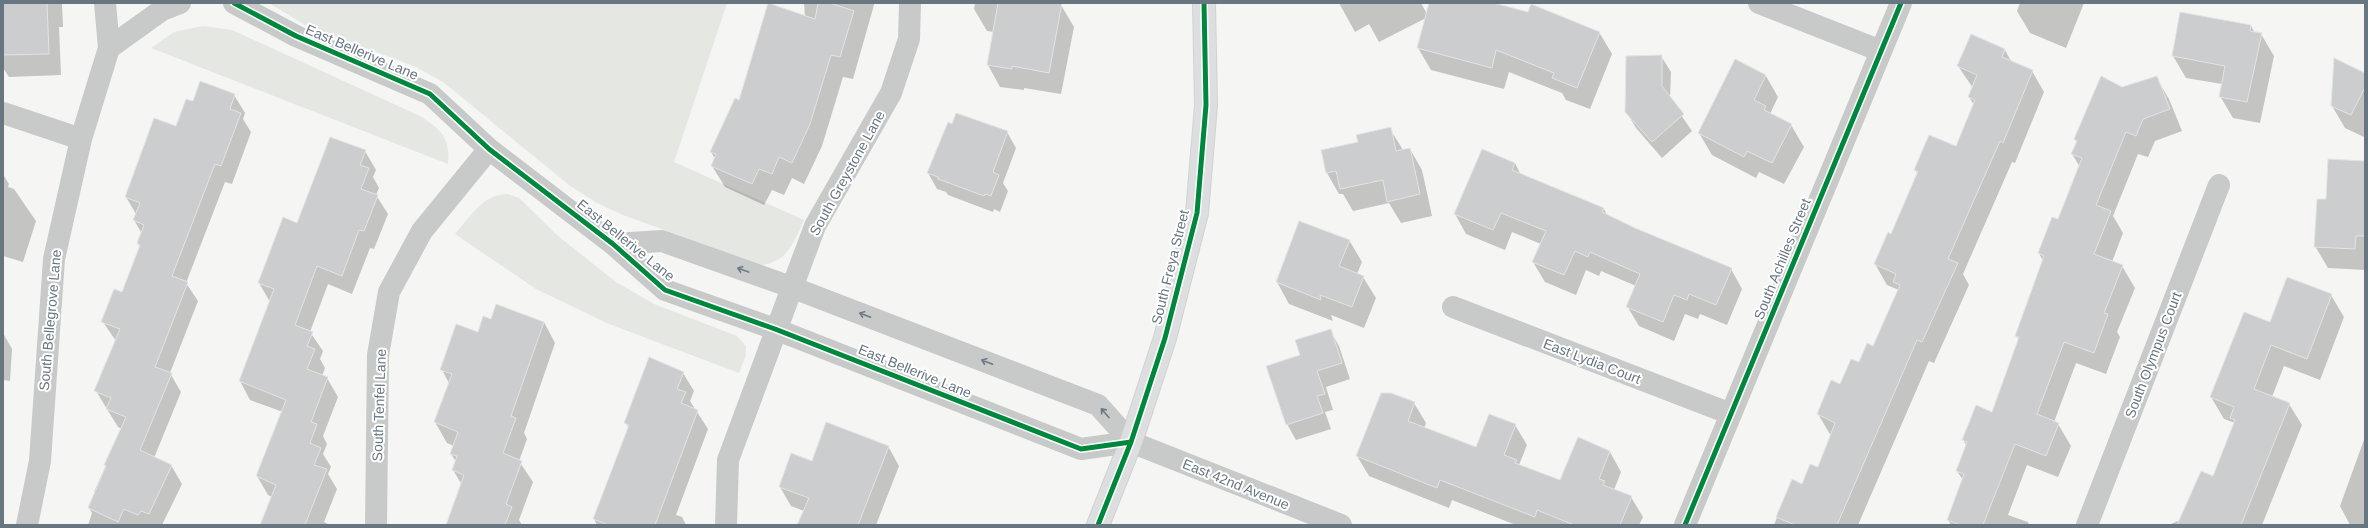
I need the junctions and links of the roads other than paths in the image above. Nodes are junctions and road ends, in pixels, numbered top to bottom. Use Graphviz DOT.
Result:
graph roads {
  1 [pos="105,3"];
  2 [pos="180,3"];
  3 [pos="234,3"];
  4 [pos="910,3"];
  5 [pos="1204,3"];
  6 [pos="1759,3"];
  7 [pos="1901,3"];
  8 [pos="109,48"];
  9 [pos="1881,51"];
  10 [pos="3,112"];
  11 [pos="80,139"];
  12 [pos="489,149"];
  13 [pos="2219,185"];
  14 [pos="613,244"];
  15 [pos="791,287"];
  16 [pos="1453,307"];
  17 [pos="775,329"];
  18 [pos="1731,414"];
  19 [pos="1131,442"];
  20 [pos="27,525"];
  21 [pos="376,525"];
  22 [pos="726,525"];
  23 [pos="1098,525"];
  24 [pos="1341,525"];
  25 [pos="1686,525"];
  26 [pos="2087,525"];
  1 -- 8 [label="street, South Bellegrove Lane"];
  2 -- 8 [label="street"];
  3 -- 12 [label="street, East Bellerive Lane"];
  4 -- 15 [label="street, South Greystone Lane"];
  5 -- 19 [label="main road, South Freya Street"];
  6 -- 9 [label="street"];
  7 -- 9 [label="street, South Achilles Street"];
  8 -- 11 [label="street, South Bellegrove Lane"];
  9 -- 18 [label="street, South Achilles Street"];
  10 -- 11 [label="street"];
  11 -- 20 [label="street, South Bellegrove Lane"];
  12 -- 14 [label="street, East Bellerive Lane"];
  12 -- 21 [label="street, South Tenfel Lane"];
  13 -- 26 [label="street, South Olympus Court"];
  15 -- 14 [label="street, East Bellerive Lane, one-way"];
  14 -- 17 [label="street, East Bellerive Lane"];
  15 -- 17 [label="street, South Greystone Lane"];
  19 -- 15 [label="street, East Bellerive Lane, one-way"];
  16 -- 18 [label="street, East Lydia Court"];
  17 -- 19 [label="street, East Bellerive Lane"];
  17 -- 22 [label="street, South Greystone Lane"];
  18 -- 25 [label="street, South Achilles Street"];
  19 -- 23 [label="main road, South Freya Street"];
  19 -- 24 [label="street, East 42nd Avenue"];
}
